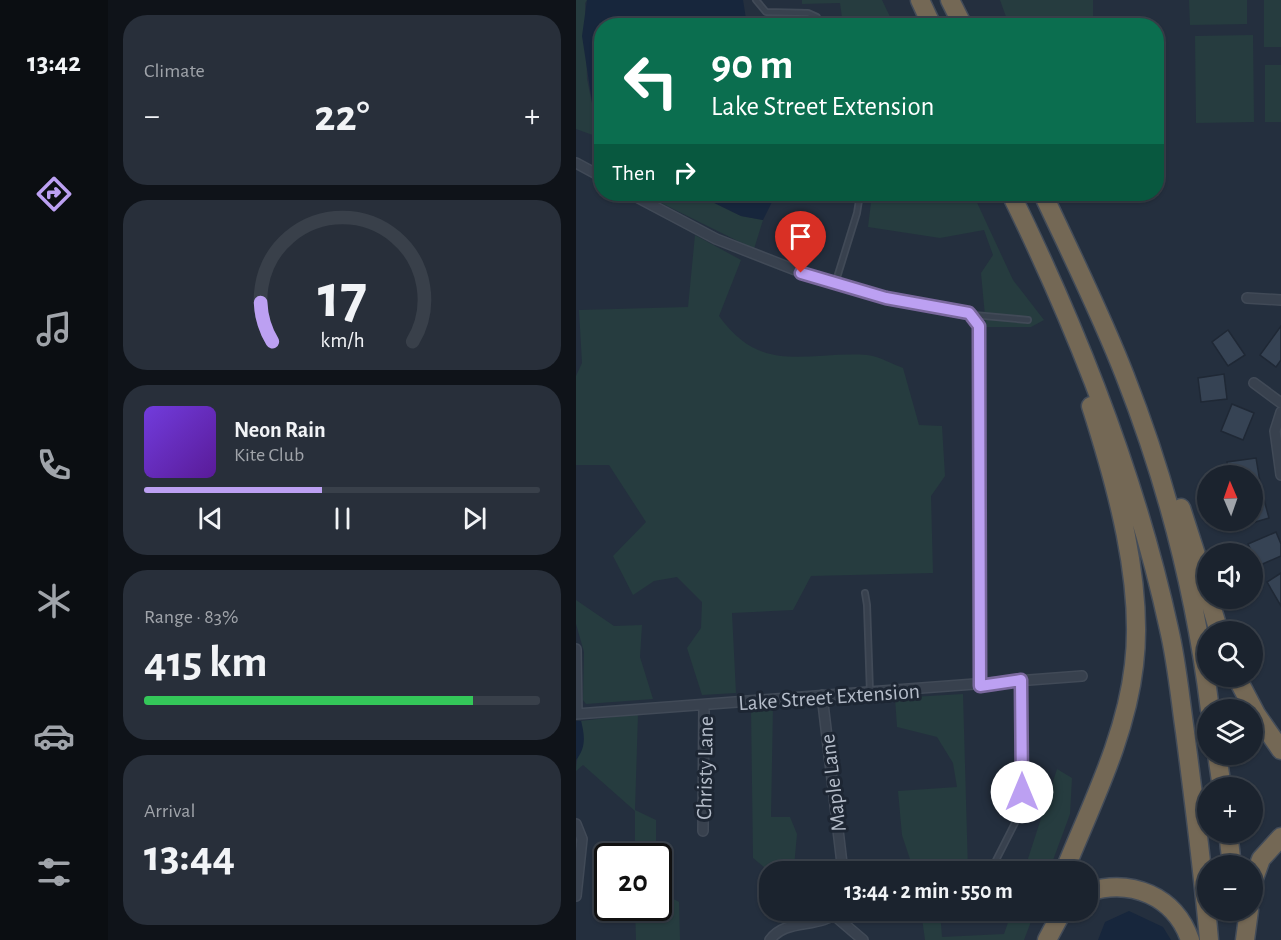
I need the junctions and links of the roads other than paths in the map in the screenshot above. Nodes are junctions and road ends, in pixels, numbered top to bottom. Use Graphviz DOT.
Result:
graph roads {
  1 [pos="756,0"];
  2 [pos="920,0"];
  3 [pos="950,0"];
  4 [pos="817,18"];
  5 [pos="928,18"];
  6 [pos="959,18"];
  7 [pos="576,163"];
  8 [pos="594,173"];
  9 [pos="645,201"];
  10 [pos="859,201"];
  11 [pos="1014,201"];
  12 [pos="1046,201"];
  13 [pos="835,284"];
  14 [pos="1247,298"];
  15 [pos="1281,300"];
  16 [pos="973,315"];
  17 [pos="1028,320"];
  18 [pos="1076,337"];
  19 [pos="1254,383"];
  20 [pos="1128,384"];
  21 [pos="1281,403"];
  22 [pos="1281,412"];
  23 [pos="1281,475"];
  24 [pos="1197,559"];
  25 [pos="865,593"];
  26 [pos="576,649"];
  27 [pos="1082,676"];
  28 [pos="1021,680"];
  29 [pos="980,686"];
  30 [pos="1242,687"];
  31 [pos="870,693"];
  32 [pos="822,695"];
  33 [pos="1208,699"];
  34 [pos="704,705"];
  35 [pos="577,714"];
  36 [pos="1281,750"];
  37 [pos="576,824"];
  38 [pos="703,831"];
  39 [pos="1281,837"];
  40 [pos="1263,858"];
  41 [pos="842,861"];
  42 [pos="996,861"];
  43 [pos="1068,861"];
  44 [pos="1098,890"];
  45 [pos="576,896"];
  46 [pos="808,921"];
  47 [pos="845,921"];
  48 [pos="1043,921"];
  49 [pos="1057,921"];
  50 [pos="1237,921"];
  51 [pos="1248,921"];
  52 [pos="770,940"];
  53 [pos="863,940"];
  54 [pos="1035,940"];
  55 [pos="1047,940"];
  56 [pos="1190,940"];
  57 [pos="1209,940"];
  58 [pos="1239,940"];
  59 [pos="1245,940"];
  1 -- 4 [label="lane"];
  2 -- 5 [label="highway"];
  3 -- 6 [label="highway"];
  7 -- 8 [label="street"];
  9 -- 13 [label="street"];
  10 -- 13 [label="lane"];
  11 -- 18 [label="highway"];
  12 -- 20 [label="highway"];
  13 -- 16 [label="street"];
  14 -- 15 [label="street"];
  16 -- 17 [label="lane"];
  16 -- 29 [label="street"];
  18 -- 43 [label="highway"];
  18 -- 57 [label="highway"];
  19 -- 21 [label="street"];
  20 -- 24 [label="highway"];
  20 -- 33 [label="highway"];
  22 -- 23 [label="street"];
  25 -- 31 [label="lane"];
  26 -- 35 [label="street"];
  27 -- 28 [label="street, Lake Street Extension"];
  28 -- 29 [label="street, Lake Street Extension"];
  28 -- 42 [label="lane"];
  29 -- 31 [label="street, Lake Street Extension"];
  30 -- 36 [label="highway"];
  31 -- 32 [label="street, Lake Street Extension"];
  32 -- 34 [label="street, Lake Street Extension"];
  32 -- 41 [label="street, Maple Lane"];
  34 -- 35 [label="street, Lake Street Extension"];
  34 -- 38 [label="street, Christy Lane"];
  37 -- 45 [label="street"];
  39 -- 40 [label="highway"];
  44 -- 56 [label="highway"];
  46 -- 52 [label="street"];
  47 -- 53 [label="street"];
  48 -- 54 [label="highway"];
  49 -- 55 [label="highway"];
  50 -- 58 [label="highway"];
  51 -- 59 [label="highway"];
}
